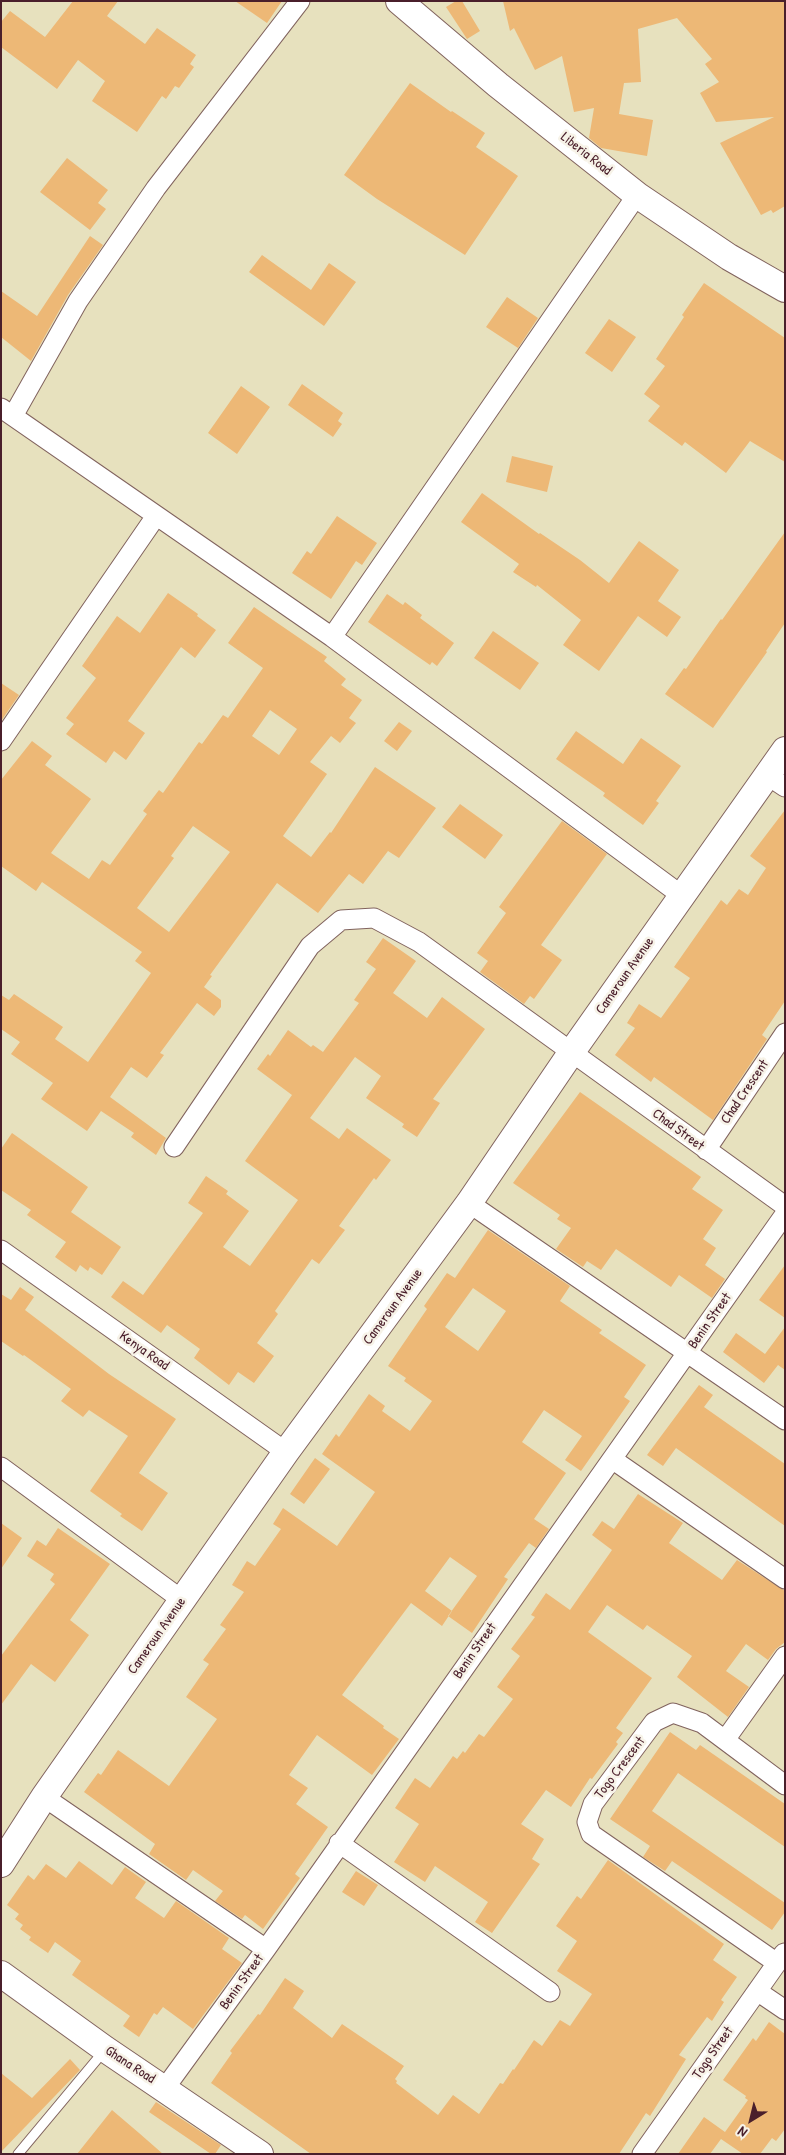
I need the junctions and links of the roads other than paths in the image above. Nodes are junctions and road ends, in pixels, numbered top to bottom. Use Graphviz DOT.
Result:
graph roads {
  1 [pos="300,1"];
  2 [pos="399,1"];
  3 [pos="637,195"];
  4 [pos="785,289"];
  5 [pos="7,412"];
  6 [pos="156,516"];
  7 [pos="332,637"];
  8 [pos="1,741"];
  9 [pos="785,750"];
  10 [pos="776,781"];
  11 [pos="681,895"];
  12 [pos="785,1033"];
  13 [pos="571,1054"];
  14 [pos="174,1146"];
  15 [pos="706,1150"];
  16 [pos="469,1203"];
  17 [pos="785,1206"];
  18 [pos="785,1214"];
  19 [pos="1,1250"];
  20 [pos="686,1354"];
  21 [pos="785,1420"];
  22 [pos="286,1452"];
  23 [pos="612,1459"];
  24 [pos="1,1467"];
  25 [pos="785,1579"];
  26 [pos="182,1600"];
  27 [pos="785,1656"];
  28 [pos="725,1740"];
  29 [pos="785,1785"];
  30 [pos="44,1797"];
  31 [pos="339,1843"];
  32 [pos="1,1864"];
  33 [pos="266,1949"];
  34 [pos="781,1957"];
  35 [pos="1,1974"];
  36 [pos="757,1991"];
  37 [pos="550,1992"];
  38 [pos="785,2010"];
  39 [pos="105,2049"];
  40 [pos="165,2088"];
  41 [pos="18,2154"];
  42 [pos="260,2154"];
  43 [pos="642,2154"];
  1 -- 5 [label="street"];
  2 -- 3 [label="street, Liberia Road"];
  3 -- 4 [label="street, Liberia Road"];
  3 -- 7 [label="street"];
  5 -- 6 [label="street"];
  6 -- 7 [label="street"];
  6 -- 8 [label="street"];
  7 -- 11 [label="street"];
  9 -- 10 [label="street, Cameroun Avenue"];
  10 -- 11 [label="street, Cameroun Avenue"];
  11 -- 13 [label="street, Cameroun Avenue"];
  12 -- 15 [label="street, Chad Crescent"];
  13 -- 14 [label="street, Chad Street"];
  13 -- 15 [label="street, Chad Street"];
  13 -- 16 [label="street, Cameroun Avenue"];
  15 -- 17 [label="street, Chad Street"];
  16 -- 20 [label="street"];
  16 -- 22 [label="street, Cameroun Avenue"];
  18 -- 20 [label="street, Benin Street"];
  19 -- 22 [label="street, Kenya Road"];
  20 -- 21 [label="street"];
  20 -- 23 [label="street, Benin Street"];
  22 -- 26 [label="street, Cameroun Avenue"];
  23 -- 25 [label="street"];
  23 -- 31 [label="street, Benin Street"];
  24 -- 26 [label="street"];
  26 -- 30 [label="street, Cameroun Avenue"];
  27 -- 28 [label="street"];
  28 -- 29 [label="street, Togo Crescent"];
  28 -- 34 [label="street, Togo Crescent"];
  30 -- 32 [label="street, Cameroun Avenue"];
  30 -- 33 [label="street"];
  31 -- 33 [label="street, Benin Street"];
  31 -- 37 [label="street"];
  33 -- 40 [label="street, Benin Street"];
  34 -- 36 [label="street, Togo Street"];
  35 -- 39 [label="street, Ghana Road"];
  36 -- 38 [label="street"];
  36 -- 43 [label="street, Togo Street"];
  39 -- 40 [label="street, Ghana Road"];
  39 -- 41 [label="lane"];
  40 -- 42 [label="street, Ghana Road"];
}
